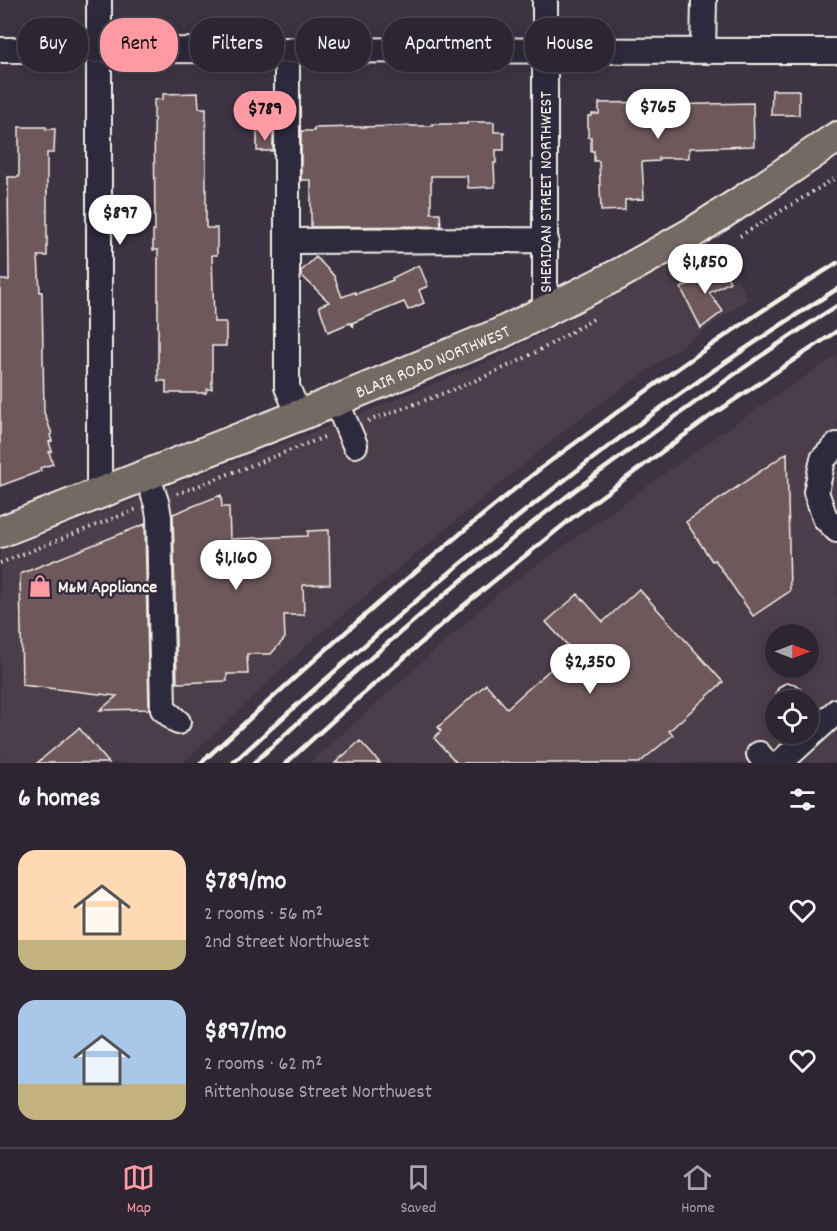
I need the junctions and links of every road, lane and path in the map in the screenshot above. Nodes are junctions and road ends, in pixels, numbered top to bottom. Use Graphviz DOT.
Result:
graph roads {
  1 [pos="99,0"];
  2 [pos="545,0"];
  3 [pos="705,0"];
  4 [pos="545,18"];
  5 [pos="0,50"];
  6 [pos="99,50"];
  7 [pos="287,50"];
  8 [pos="525,50"];
  9 [pos="614,50"];
  10 [pos="703,51"];
  11 [pos="837,51"];
  12 [pos="545,72"];
  13 [pos="837,137"];
  14 [pos="546,240"];
  15 [pos="287,241"];
  16 [pos="545,312"];
  17 [pos="336,400"];
  18 [pos="299,415"];
  19 [pos="351,437"];
  20 [pos="837,445"];
  21 [pos="152,488"];
  22 [pos="99,493"];
  23 [pos="837,530"];
  24 [pos="0,532"];
  25 [pos="0,563"];
  26 [pos="837,711"];
  27 [pos="819,720"];
  28 [pos="178,722"];
  29 [pos="787,744"];
  30 [pos="768,760"];
  1 -- 6 [label="street"];
  2 -- 4 [label="street, SHERIDAN STREET NORTHWEST"];
  3 -- 10 [label="street"];
  5 -- 6 [label="street"];
  6 -- 7 [label="street"];
  6 -- 22 [label="street"];
  7 -- 8 [label="street"];
  7 -- 15 [label="street"];
  9 -- 10 [label="street"];
  10 -- 11 [label="street"];
  12 -- 14 [label="street, SHERIDAN STREET NORTHWEST"];
  13 -- 16 [label="main road, BLAIR ROAD NORTHWEST"];
  14 -- 15 [label="street"];
  14 -- 16 [label="street, SHERIDAN STREET NORTHWEST"];
  15 -- 18 [label="street"];
  16 -- 17 [label="main road, BLAIR ROAD NORTHWEST"];
  17 -- 18 [label="main road, BLAIR ROAD NORTHWEST"];
  17 -- 19 [label="street"];
  18 -- 21 [label="main road, BLAIR ROAD NORTHWEST"];
  19 -- 21 [label="path"];
  20 -- 23 [label="street"];
  21 -- 22 [label="main road, BLAIR ROAD NORTHWEST"];
  21 -- 25 [label="path"];
  21 -- 28 [label="street"];
  22 -- 24 [label="main road, BLAIR ROAD NORTHWEST"];
  26 -- 27 [label="street"];
  29 -- 30 [label="street"];
}
